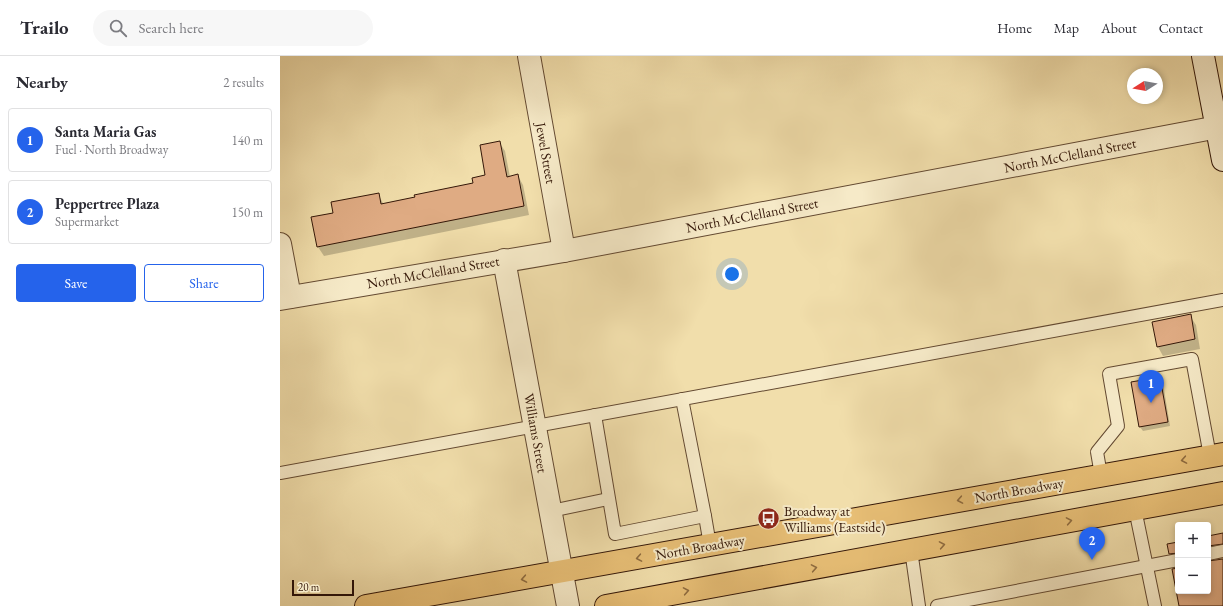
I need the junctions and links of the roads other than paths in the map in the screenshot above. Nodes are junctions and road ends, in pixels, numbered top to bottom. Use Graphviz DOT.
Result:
graph roads {
  1 [pos="529,56"];
  2 [pos="1204,56"];
  3 [pos="1220,126"];
  4 [pos="1223,160"];
  5 [pos="280,244"];
  6 [pos="564,251"];
  7 [pos="504,260"];
  8 [pos="285,298"];
  9 [pos="1223,300"];
  10 [pos="682,399"];
  11 [pos="595,415"];
  12 [pos="535,426"];
  13 [pos="1216,455"];
  14 [pos="280,473"];
  15 [pos="1101,475"];
  16 [pos="1223,493"];
  17 [pos="608,499"];
  18 [pos="1135,510"];
  19 [pos="551,511"];
  20 [pos="705,516"];
  21 [pos="710,545"];
  22 [pos="911,550"];
  23 [pos="1223,551"];
  24 [pos="1211,553"];
  25 [pos="1175,561"];
  26 [pos="1146,566"];
  27 [pos="562,572"];
  28 [pos="366,606"];
  29 [pos="568,606"];
  30 [pos="606,606"];
  31 [pos="919,606"];
  32 [pos="937,606"];
  33 [pos="1155,606"];
  1 -- 6 [label="street, Jewel Street"];
  2 -- 3 [label="street"];
  3 -- 4 [label="street"];
  3 -- 6 [label="street, North McClelland Street"];
  5 -- 8 [label="street"];
  6 -- 7 [label="street, North McClelland Street"];
  7 -- 8 [label="street, North McClelland Street"];
  7 -- 12 [label="street, Williams Street"];
  9 -- 10 [label="lane"];
  10 -- 11 [label="lane"];
  10 -- 20 [label="lane"];
  11 -- 12 [label="lane"];
  11 -- 17 [label="lane"];
  12 -- 14 [label="lane"];
  12 -- 19 [label="street, Williams Street"];
  13 -- 15 [label="main road, North Broadway, one-way"];
  13 -- 15 [label="lane"];
  15 -- 21 [label="main road, North Broadway, one-way"];
  16 -- 18 [label="main road"];
  17 -- 19 [label="lane"];
  17 -- 20 [label="lane"];
  22 -- 18 [label="main road, one-way"];
  18 -- 26 [label="lane"];
  19 -- 27 [label="street, Williams Street"];
  20 -- 21 [label="lane"];
  21 -- 27 [label="main road, North Broadway, one-way"];
  30 -- 22 [label="main road, one-way"];
  22 -- 31 [label="lane"];
  23 -- 24 [label="lane"];
  25 -- 26 [label="lane"];
  26 -- 32 [label="lane"];
  26 -- 33 [label="lane"];
  27 -- 28 [label="main road, North Broadway, one-way"];
  27 -- 29 [label="street, Williams Street"];
}
